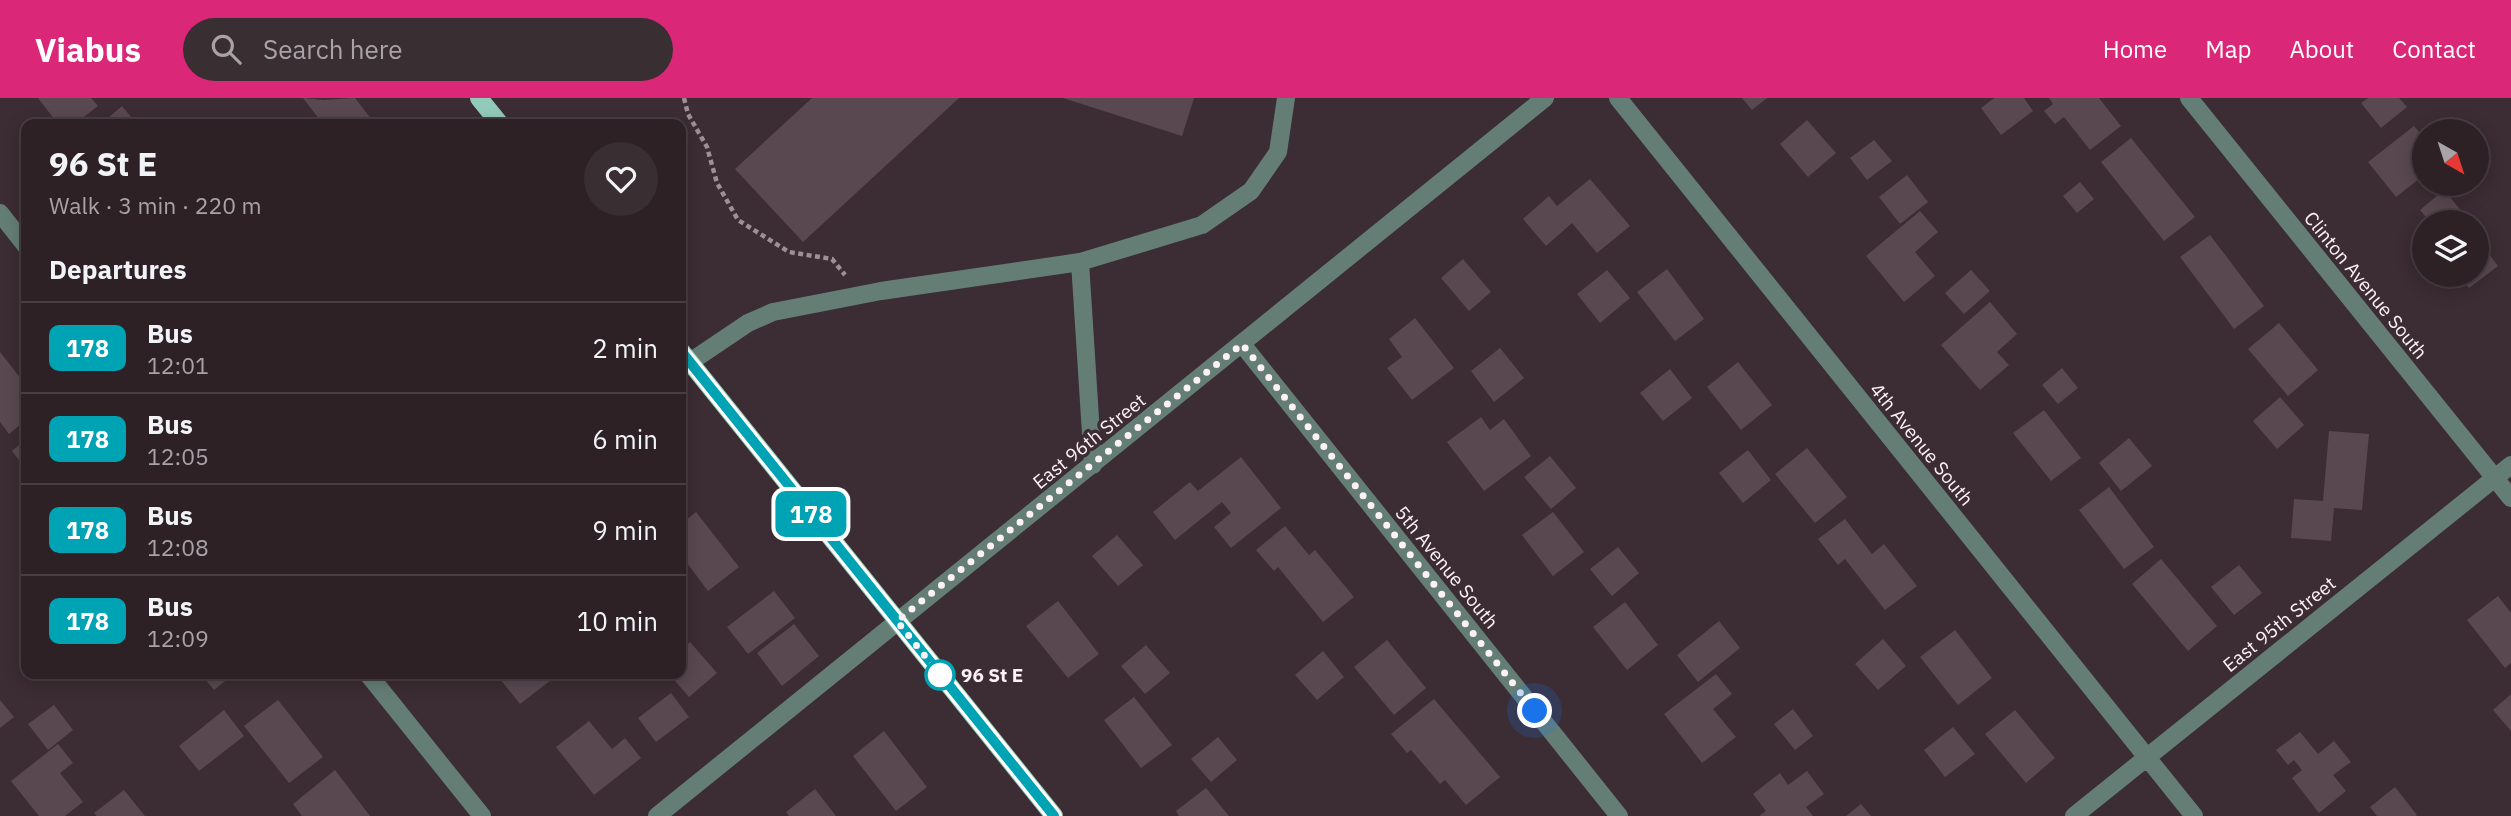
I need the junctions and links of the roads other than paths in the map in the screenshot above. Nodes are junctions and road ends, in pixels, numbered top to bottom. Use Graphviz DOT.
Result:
graph roads {
  1 [pos="479,98"];
  2 [pos="1286,98"];
  3 [pos="1545,98"];
  4 [pos="1618,98"];
  5 [pos="2189,98"];
  6 [pos="496,119"];
  7 [pos="0,213"];
  8 [pos="21,240"];
  9 [pos="1080,262"];
  10 [pos="1242,344"];
  11 [pos="686,355"];
  12 [pos="686,357"];
  13 [pos="1093,465"];
  14 [pos="2511,465"];
  15 [pos="2495,478"];
  16 [pos="2511,498"];
  17 [pos="897,621"];
  18 [pos="372,679"];
  19 [pos="2147,758"];
  20 [pos="482,816"];
  21 [pos="657,816"];
  22 [pos="1054,816"];
  23 [pos="1619,816"];
  24 [pos="2074,816"];
  25 [pos="2194,816"];
  1 -- 6 [label="main road"];
  2 -- 9 [label="street"];
  3 -- 10 [label="street, East 96th Street"];
  4 -- 19 [label="street, 4th Avenue South"];
  5 -- 15 [label="street, Clinton Avenue South"];
  7 -- 8 [label="street"];
  9 -- 11 [label="street"];
  9 -- 13 [label="street"];
  10 -- 13 [label="street, East 96th Street"];
  10 -- 23 [label="street, 5th Avenue South"];
  12 -- 17 [label="main road"];
  13 -- 17 [label="street, East 96th Street"];
  14 -- 15 [label="street, East 95th Street"];
  15 -- 16 [label="street, Clinton Avenue South"];
  15 -- 19 [label="street, East 95th Street"];
  17 -- 21 [label="street, East 96th Street"];
  17 -- 22 [label="main road"];
  18 -- 20 [label="street"];
  19 -- 24 [label="street, East 95th Street"];
  19 -- 25 [label="street, 4th Avenue South"];
}
